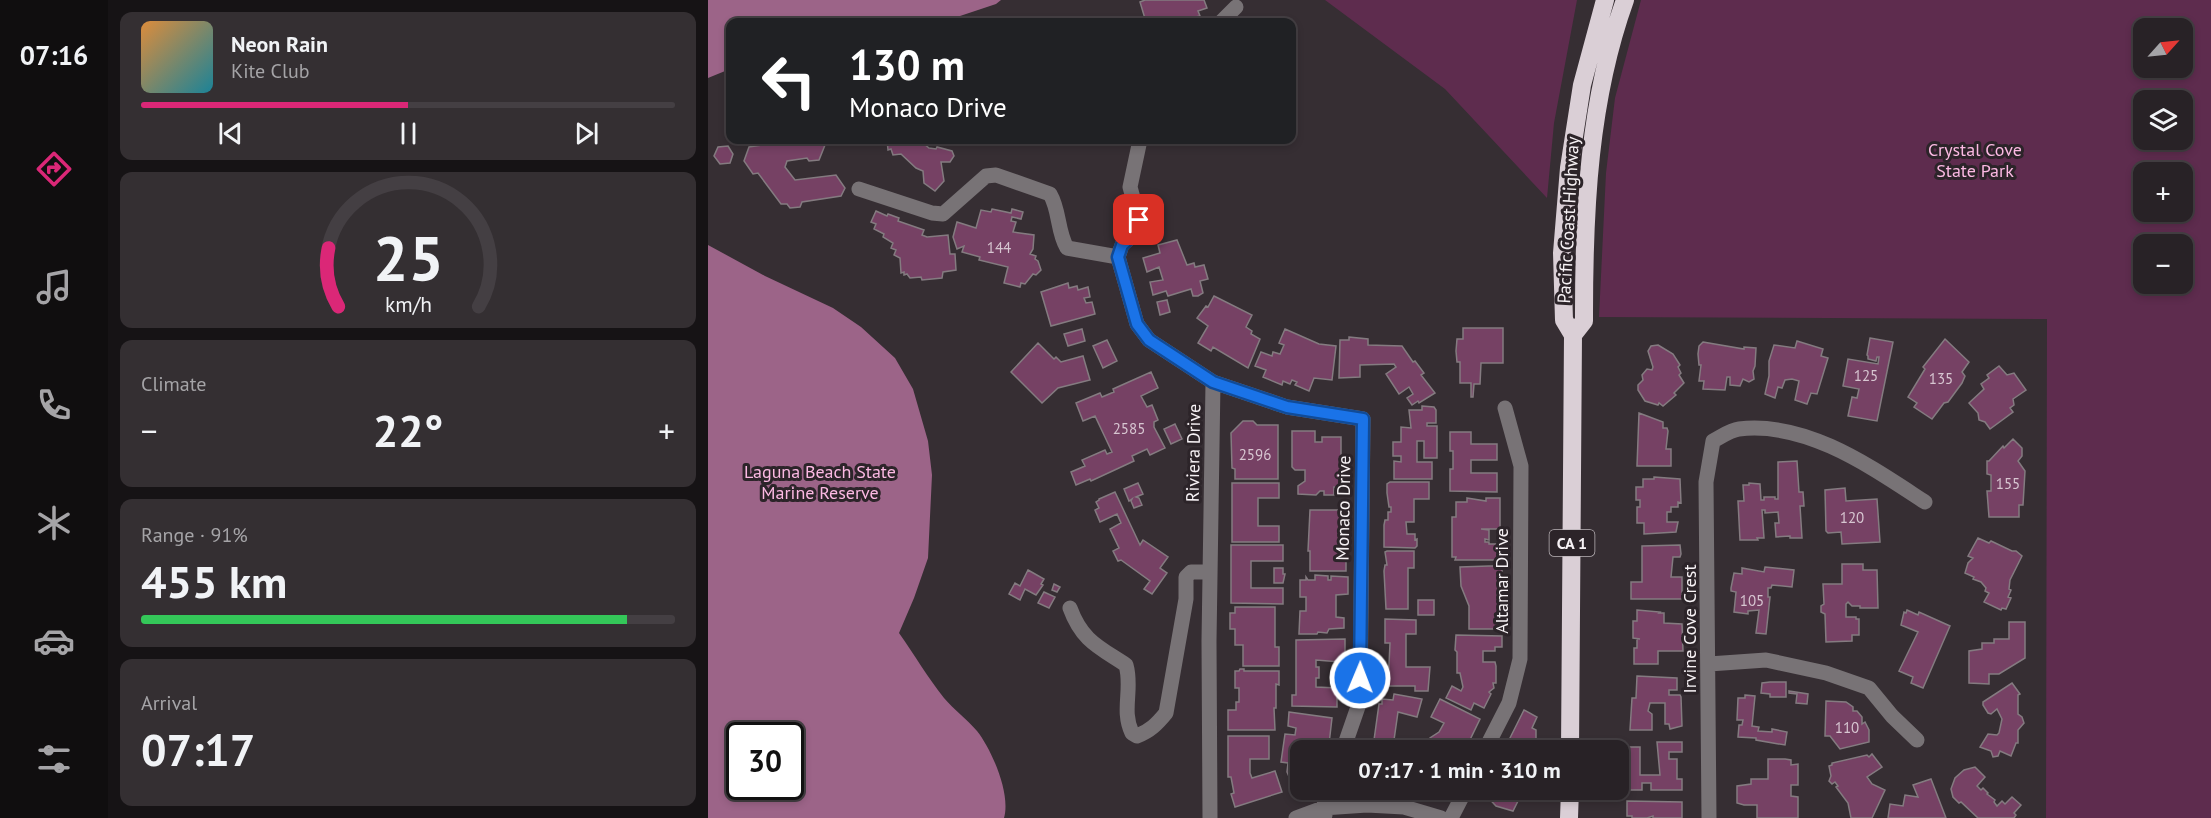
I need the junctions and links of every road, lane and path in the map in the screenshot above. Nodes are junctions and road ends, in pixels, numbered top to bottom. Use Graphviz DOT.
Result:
graph roads {
  1 [pos="1605,0"];
  2 [pos="1625,0"];
  3 [pos="1236,7"];
  4 [pos="1225,18"];
  5 [pos="1139,144"];
  6 [pos="859,189"];
  7 [pos="1118,257"];
  8 [pos="1573,335"];
  9 [pos="1213,382"];
  10 [pos="1505,408"];
  11 [pos="1925,502"];
  12 [pos="1210,572"];
  13 [pos="1070,608"];
  14 [pos="1708,664"];
  15 [pos="1346,740"];
  16 [pos="1490,740"];
  17 [pos="1570,740"];
  18 [pos="1917,740"];
  19 [pos="1460,800"];
  20 [pos="1570,800"];
  21 [pos="1324,813"];
  22 [pos="1210,818"];
  23 [pos="1296,818"];
  24 [pos="1441,818"];
  25 [pos="1451,818"];
  26 [pos="1569,818"];
  27 [pos="1709,818"];
  1 -- 8 [label="highway, Pacific Coast Highway / CA 1"];
  2 -- 8 [label="highway, Pacific Coast Highway / CA 1"];
  3 -- 4 [label="street"];
  5 -- 7 [label="street"];
  6 -- 7 [label="street"];
  7 -- 9 [label="street, Riviera Drive"];
  8 -- 17 [label="highway, Pacific Coast Highway / CA 1"];
  9 -- 12 [label="street, Riviera Drive"];
  9 -- 15 [label="street, Monaco Drive"];
  10 -- 16 [label="street, Altamar Drive"];
  11 -- 14 [label="street, Irvine Cove Crest"];
  12 -- 13 [label="street"];
  12 -- 22 [label="street, Riviera Drive"];
  14 -- 18 [label="street"];
  14 -- 27 [label="street, Irvine Cove Crest"];
  19 -- 25 [label="street"];
  20 -- 26 [label="highway"];
  21 -- 23 [label="street"];
  21 -- 24 [label="street"];
}
